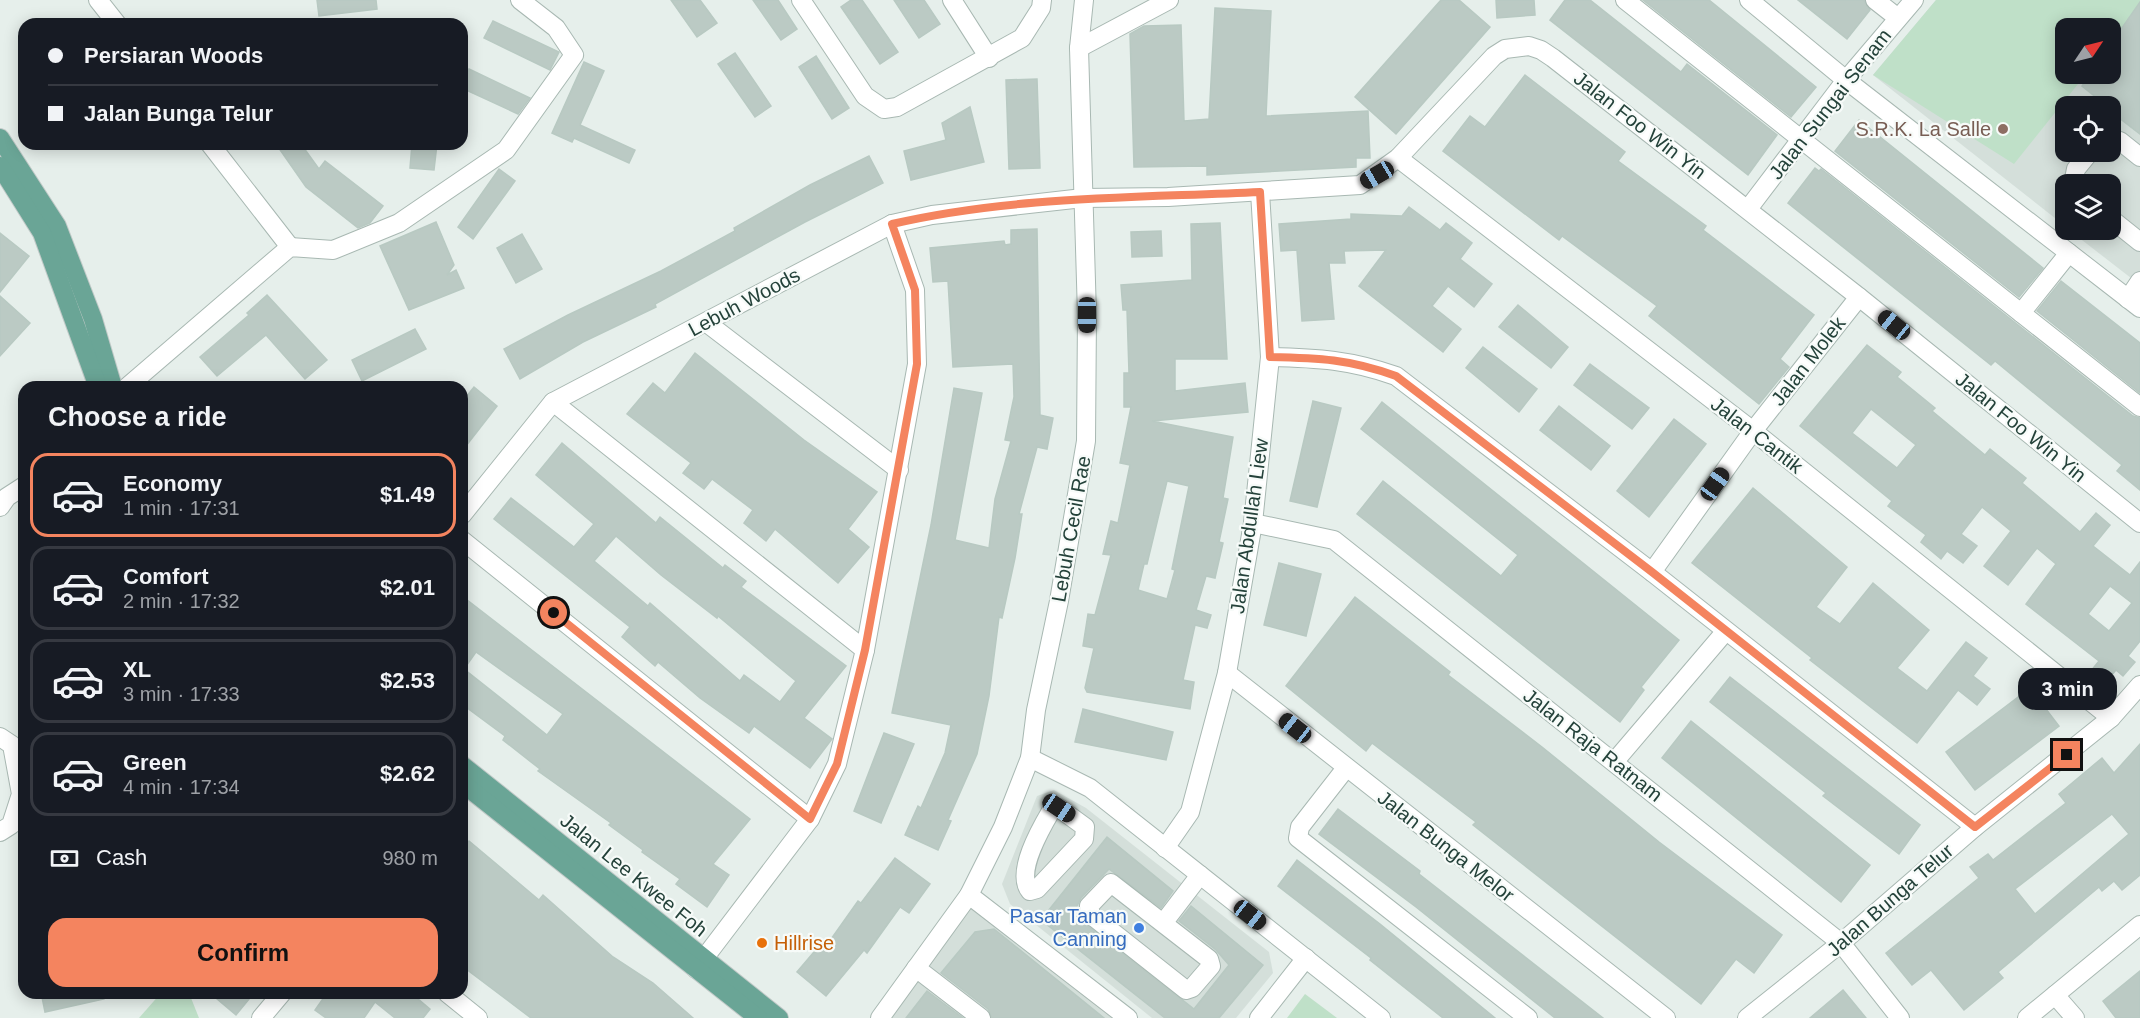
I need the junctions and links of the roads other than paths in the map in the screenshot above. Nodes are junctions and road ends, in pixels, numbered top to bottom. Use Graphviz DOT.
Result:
graph roads {
  1 [pos="98,0"];
  2 [pos="520,0"];
  3 [pos="801,0"];
  4 [pos="952,0"];
  5 [pos="1042,0"];
  6 [pos="1084,0"];
  7 [pos="1169,0"];
  8 [pos="1625,0"];
  9 [pos="1749,0"];
  10 [pos="1875,0"];
  11 [pos="1914,0"];
  12 [pos="112,18"];
  13 [pos="1898,18"];
  14 [pos="1079,48"];
  15 [pos="989,58"];
  16 [pos="1846,80"];
  17 [pos="1802,139"];
  18 [pos="2121,142"];
  19 [pos="2,143"];
  20 [pos="215,150"];
  21 [pos="2140,157"];
  22 [pos="1398,158"];
  23 [pos="0,166"];
  24 [pos="1260,192"];
  25 [pos="1083,198"];
  26 [pos="1748,209"];
  27 [pos="892,224"];
  28 [pos="2121,227"];
  29 [pos="2140,242"];
  30 [pos="290,247"];
  31 [pos="2069,253"];
  32 [pos="2140,281"];
  33 [pos="1859,297"];
  34 [pos="2134,304"];
  35 [pos="2021,313"];
  36 [pos="707,322"];
  37 [pos="1270,357"];
  38 [pos="96,381"];
  39 [pos="111,381"];
  40 [pos="134,381"];
  41 [pos="553,402"];
  42 [pos="2140,407"];
  43 [pos="1753,431"];
  44 [pos="899,470"];
  45 [pos="18,490"];
  46 [pos="0,507"];
  47 [pos="468,508"];
  48 [pos="1253,523"];
  49 [pos="2140,523"];
  50 [pos="468,545"];
  51 [pos="1652,572"];
  52 [pos="1725,632"];
  53 [pos="865,650"];
  54 [pos="1227,673"];
  55 [pos="2140,685"];
  56 [pos="2111,718"];
  57 [pos="0,736"];
  58 [pos="1030,758"];
  59 [pos="1615,761"];
  60 [pos="1346,768"];
  61 [pos="468,770"];
  62 [pos="18,778"];
  63 [pos="468,788"];
  64 [pos="18,803"];
  65 [pos="810,819"];
  66 [pos="1003,827"];
  67 [pos="1975,827"];
  68 [pos="0,832"];
  69 [pos="1033,841"];
  70 [pos="1165,848"];
  71 [pos="1200,875"];
  72 [pos="969,895"];
  73 [pos="1164,922"];
  74 [pos="2140,925"];
  75 [pos="1841,943"];
  76 [pos="1306,958"];
  77 [pos="700,965"];
  78 [pos="916,968"];
  79 [pos="2055,995"];
  80 [pos="277,999"];
  81 [pos="453,999"];
  82 [pos="470,1016"];
  83 [pos="880,1017"];
  84 [pos="261,1018"];
  85 [pos="758,1018"];
  86 [pos="779,1018"];
  87 [pos="981,1018"];
  88 [pos="1128,1018"];
  89 [pos="1259,1018"];
  90 [pos="1381,1018"];
  91 [pos="1528,1018"];
  92 [pos="1666,1018"];
  93 [pos="1747,1018"];
  94 [pos="1900,1018"];
  95 [pos="2027,1018"];
  96 [pos="2075,1018"];
  1 -- 12 [label="street"];
  2 -- 30 [label="street"];
  3 -- 15 [label="street"];
  4 -- 15 [label="street"];
  5 -- 15 [label="street"];
  6 -- 14 [label="street, Lebuh Cecil Rae"];
  7 -- 14 [label="street"];
  8 -- 17 [label="street"];
  9 -- 16 [label="street"];
  10 -- 13 [label="street"];
  11 -- 13 [label="street, Jalan Sungai Senam"];
  13 -- 16 [label="street, Jalan Sungai Senam"];
  14 -- 25 [label="street, Lebuh Cecil Rae"];
  16 -- 17 [label="street, Jalan Sungai Senam"];
  16 -- 31 [label="street"];
  17 -- 26 [label="street, Jalan Sungai Senam"];
  17 -- 35 [label="street"];
  18 -- 21 [label="street"];
  19 -- 39 [label="main road"];
  20 -- 30 [label="street"];
  22 -- 24 [label="street, Jalan Foo Win Yin"];
  22 -- 26 [label="street, Jalan Foo Win Yin"];
  22 -- 43 [label="street, Jalan Cantik"];
  23 -- 38 [label="main road"];
  24 -- 25 [label="street, Jalan Foo Win Yin"];
  24 -- 37 [label="street, Jalan Abdullah Liew"];
  25 -- 27 [label="street, Lebuh Woods"];
  25 -- 58 [label="street, Lebuh Cecil Rae"];
  26 -- 33 [label="street, Jalan Foo Win Yin"];
  27 -- 36 [label="street, Lebuh Woods"];
  27 -- 44 [label="street"];
  28 -- 29 [label="street"];
  30 -- 40 [label="street"];
  31 -- 34 [label="street"];
  31 -- 35 [label="street"];
  32 -- 34 [label="street"];
  33 -- 43 [label="street, Jalan Molek"];
  33 -- 49 [label="street, Jalan Foo Win Yin"];
  35 -- 42 [label="street"];
  36 -- 41 [label="street, Lebuh Woods"];
  36 -- 44 [label="street"];
  37 -- 48 [label="street, Jalan Abdullah Liew"];
  37 -- 51 [label="street"];
  41 -- 47 [label="street, Lebuh Woods"];
  41 -- 53 [label="street"];
  43 -- 51 [label="street, Jalan Molek"];
  43 -- 56 [label="street, Jalan Cantik"];
  44 -- 53 [label="street"];
  45 -- 46 [label="street"];
  48 -- 54 [label="street, Jalan Abdullah Liew"];
  48 -- 59 [label="street, Jalan Raja Ratnam"];
  50 -- 65 [label="street"];
  51 -- 52 [label="street"];
  52 -- 59 [label="street"];
  52 -- 67 [label="street"];
  53 -- 65 [label="street"];
  54 -- 60 [label="street, Jalan Bunga Melor"];
  54 -- 70 [label="street, Jalan Abdullah Liew"];
  55 -- 56 [label="street, Jalan Bunga Telur"];
  56 -- 67 [label="street, Jalan Bunga Telur"];
  57 -- 62 [label="street"];
  58 -- 66 [label="street, Lebuh Cecil Rae"];
  58 -- 70 [label="street"];
  59 -- 75 [label="street, Jalan Raja Ratnam"];
  60 -- 91 [label="street"];
  60 -- 92 [label="street, Jalan Bunga Melor"];
  61 -- 77 [label="main road, Jalan Lee Kwee Foh"];
  63 -- 77 [label="main road, Jalan Lee Kwee Foh"];
  64 -- 68 [label="street"];
  65 -- 77 [label="street"];
  66 -- 69 [label="street"];
  66 -- 72 [label="street, Lebuh Cecil Rae"];
  67 -- 75 [label="street, Jalan Bunga Telur"];
  70 -- 71 [label="street"];
  71 -- 73 [label="street"];
  71 -- 76 [label="street"];
  72 -- 78 [label="street, Lebuh Cecil Rae"];
  72 -- 88 [label="street"];
  73 -- 73 [label="street"];
  74 -- 79 [label="street"];
  75 -- 93 [label="street, Jalan Bunga Telur"];
  75 -- 94 [label="street, Jalan Raja Ratnam"];
  76 -- 89 [label="street"];
  76 -- 90 [label="street"];
  77 -- 85 [label="main road, Jalan Lee Kwee Foh"];
  77 -- 86 [label="main road, Jalan Lee Kwee Foh"];
  78 -- 83 [label="street, Lebuh Cecil Rae"];
  78 -- 87 [label="street"];
  79 -- 95 [label="street"];
  79 -- 96 [label="street"];
  80 -- 84 [label="street"];
  81 -- 82 [label="street"];
}
